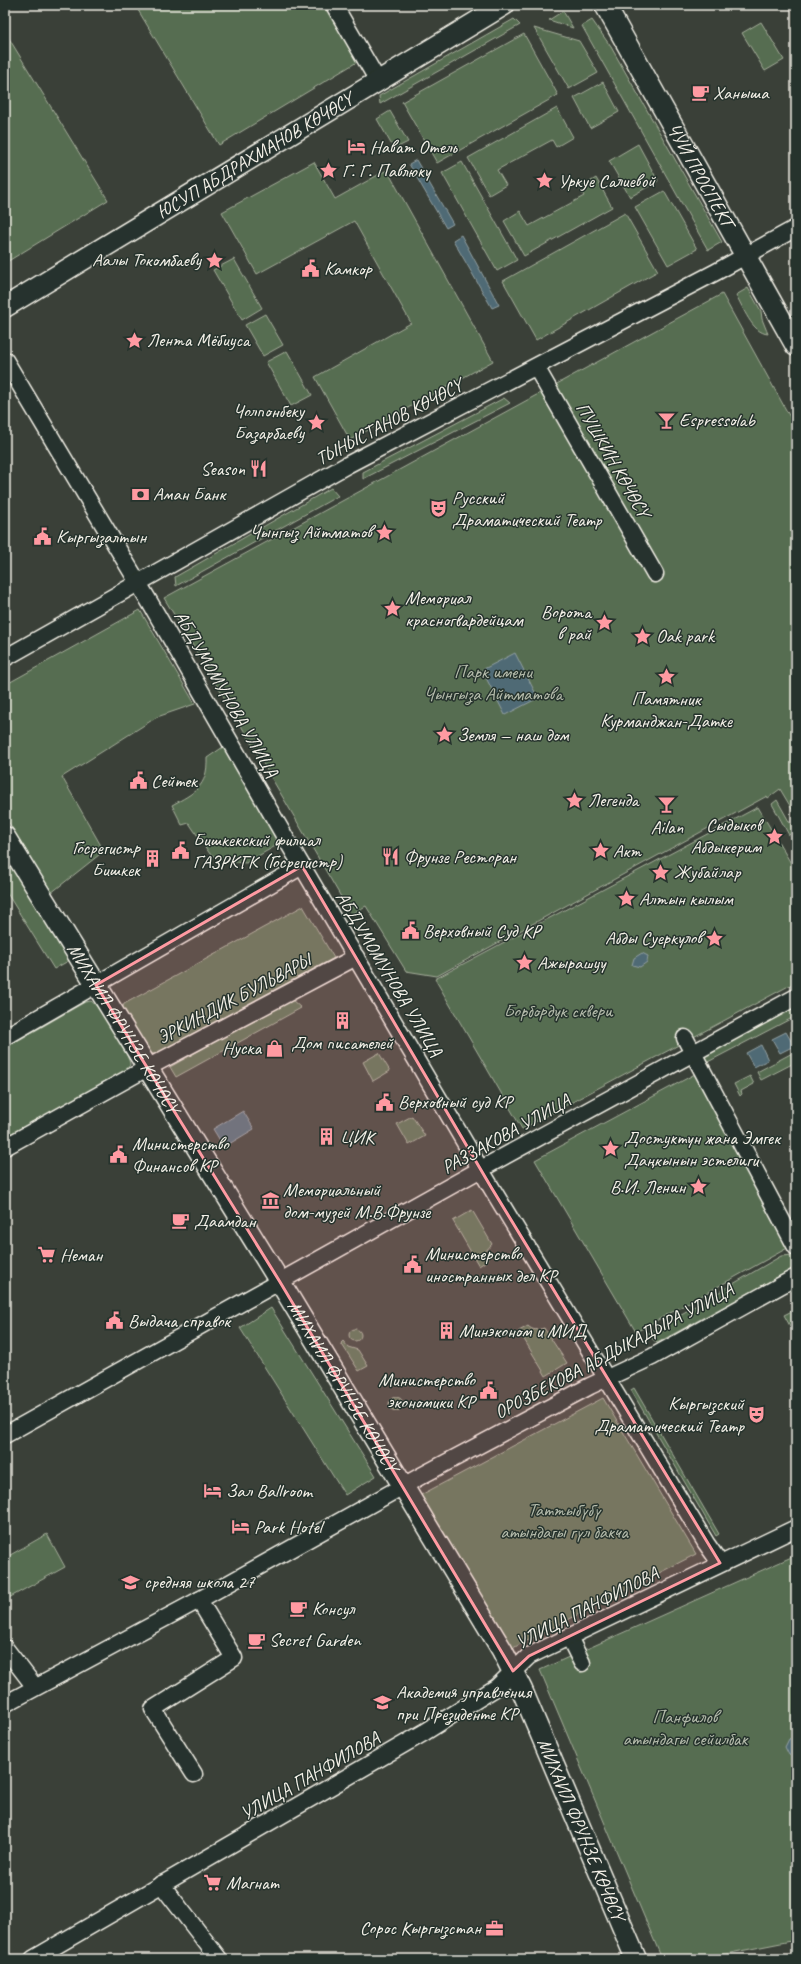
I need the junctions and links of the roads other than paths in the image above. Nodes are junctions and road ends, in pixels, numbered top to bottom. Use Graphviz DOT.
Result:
graph roads {
  1 [pos="334,5"];
  2 [pos="504,5"];
  3 [pos="605,5"];
  4 [pos="378,80"];
  5 [pos="796,228"];
  6 [pos="746,256"];
  7 [pos="5,307"];
  8 [pos="796,346"];
  9 [pos="5,360"];
  10 [pos="536,367"];
  11 [pos="655,574"];
  12 [pos="138,583"];
  13 [pos="5,658"];
  14 [pos="5,837"];
  15 [pos="302,866"];
  16 [pos="356,957"];
  17 [pos="96,985"];
  18 [pos="796,997"];
  19 [pos="5,1037"];
  20 [pos="685,1038"];
  21 [pos="693,1053"];
  22 [pos="147,1068"];
  23 [pos="5,1147"];
  24 [pos="481,1169"];
  25 [pos="796,1247"];
  26 [pos="796,1277"];
  27 [pos="280,1282"];
  28 [pos="607,1378"];
  29 [pos="5,1435"];
  30 [pos="403,1486"];
  31 [pos="796,1528"];
  32 [pos="720,1563"];
  33 [pos="199,1600"];
  34 [pos="569,1637"];
  35 [pos="5,1648"];
  36 [pos="582,1663"];
  37 [pos="513,1671"];
  38 [pos="35,1687"];
  39 [pos="5,1704"];
  40 [pos="194,1774"];
  41 [pos="162,1884"];
  42 [pos="33,1959"];
  43 [pos="219,1959"];
  44 [pos="636,1959"];
  1 -- 4 [label="street"];
  2 -- 4 [label="main road, ЮСУП АБДРАХМАНОВ КӨЧӨСҮ"];
  3 -- 6 [label="main road, ЧУЙ ПРОСПЕКТ"];
  4 -- 7 [label="main road, ЮСУП АБДРАХМАНОВ КӨЧӨСҮ"];
  5 -- 6 [label="street, ТЫНЫСТАНОВ КӨЧӨСҮ"];
  6 -- 8 [label="main road, ЧУЙ ПРОСПЕКТ"];
  6 -- 10 [label="street, ТЫНЫСТАНОВ КӨЧӨСҮ"];
  9 -- 12 [label="street, АБДУМОМУНОВА УЛИЦА"];
  10 -- 11 [label="street, ПУШКИН КӨЧӨСҮ"];
  10 -- 12 [label="street, ТЫНЫСТАНОВ КӨЧӨСҮ"];
  12 -- 13 [label="street, ТЫНЫСТАНОВ КӨЧӨСҮ"];
  12 -- 15 [label="street, АБДУМОМУНОВА УЛИЦА"];
  14 -- 17 [label="main road, МИХАИЛ ФРУНЗЕ КӨЧӨСҮ"];
  15 -- 16 [label="street, АБДУМОМУНОВА УЛИЦА"];
  15 -- 17 [label="street"];
  16 -- 22 [label="street, ЭРКИНДИК БУЛЬВАРЫ"];
  16 -- 24 [label="street, АБДУМОМУНОВА УЛИЦА"];
  17 -- 19 [label="street"];
  17 -- 22 [label="main road, МИХАИЛ ФРУНЗЕ КӨЧӨСҮ"];
  18 -- 21 [label="street, РАЗЗАКОВА УЛИЦА"];
  20 -- 21 [label="street"];
  21 -- 24 [label="street, РАЗЗАКОВА УЛИЦА"];
  21 -- 25 [label="street"];
  22 -- 23 [label="street, ЭРКИНДИК БУЛЬВАРЫ"];
  22 -- 27 [label="main road, МИХАИЛ ФРУНЗЕ КӨЧӨСҮ"];
  24 -- 27 [label="street, РАЗЗАКОВА УЛИЦА"];
  24 -- 28 [label="street, АБДУМОМУНОВА УЛИЦА"];
  26 -- 28 [label="street, ОРОЗБЕКОВА АБДЫКАДЫРА УЛИЦА"];
  27 -- 29 [label="street, РАЗЗАКОВА УЛИЦА"];
  27 -- 30 [label="main road, МИХАИЛ ФРУНЗЕ КӨЧӨСҮ"];
  28 -- 30 [label="street, ОРОЗБЕКОВА АБДЫКАДЫРА УЛИЦА"];
  28 -- 32 [label="street, АБДУМОМУНОВА УЛИЦА"];
  30 -- 33 [label="street, ОРОЗБЕКОВА АБДЫКАДЫРА УЛИЦА"];
  30 -- 37 [label="main road, МИХАИЛ ФРУНЗЕ КӨЧӨСҮ"];
  31 -- 32 [label="street, УЛИЦА ПАНФИЛОВА"];
  32 -- 34 [label="street, УЛИЦА ПАНФИЛОВА"];
  33 -- 38 [label="street, ОРОЗБЕКОВА АБДЫКАДЫРА УЛИЦА"];
  33 -- 40 [label="street"];
  34 -- 36 [label="street"];
  34 -- 37 [label="street, УЛИЦА ПАНФИЛОВА"];
  35 -- 38 [label="street"];
  37 -- 41 [label="street, УЛИЦА ПАНФИЛОВА"];
  37 -- 44 [label="main road, МИХАИЛ ФРУНЗЕ КӨЧӨСҮ"];
  38 -- 39 [label="street, ОРОЗБЕКОВА АБДЫКАДЫРА УЛИЦА"];
  41 -- 42 [label="street, УЛИЦА ПАНФИЛОВА"];
  41 -- 43 [label="street"];
}
